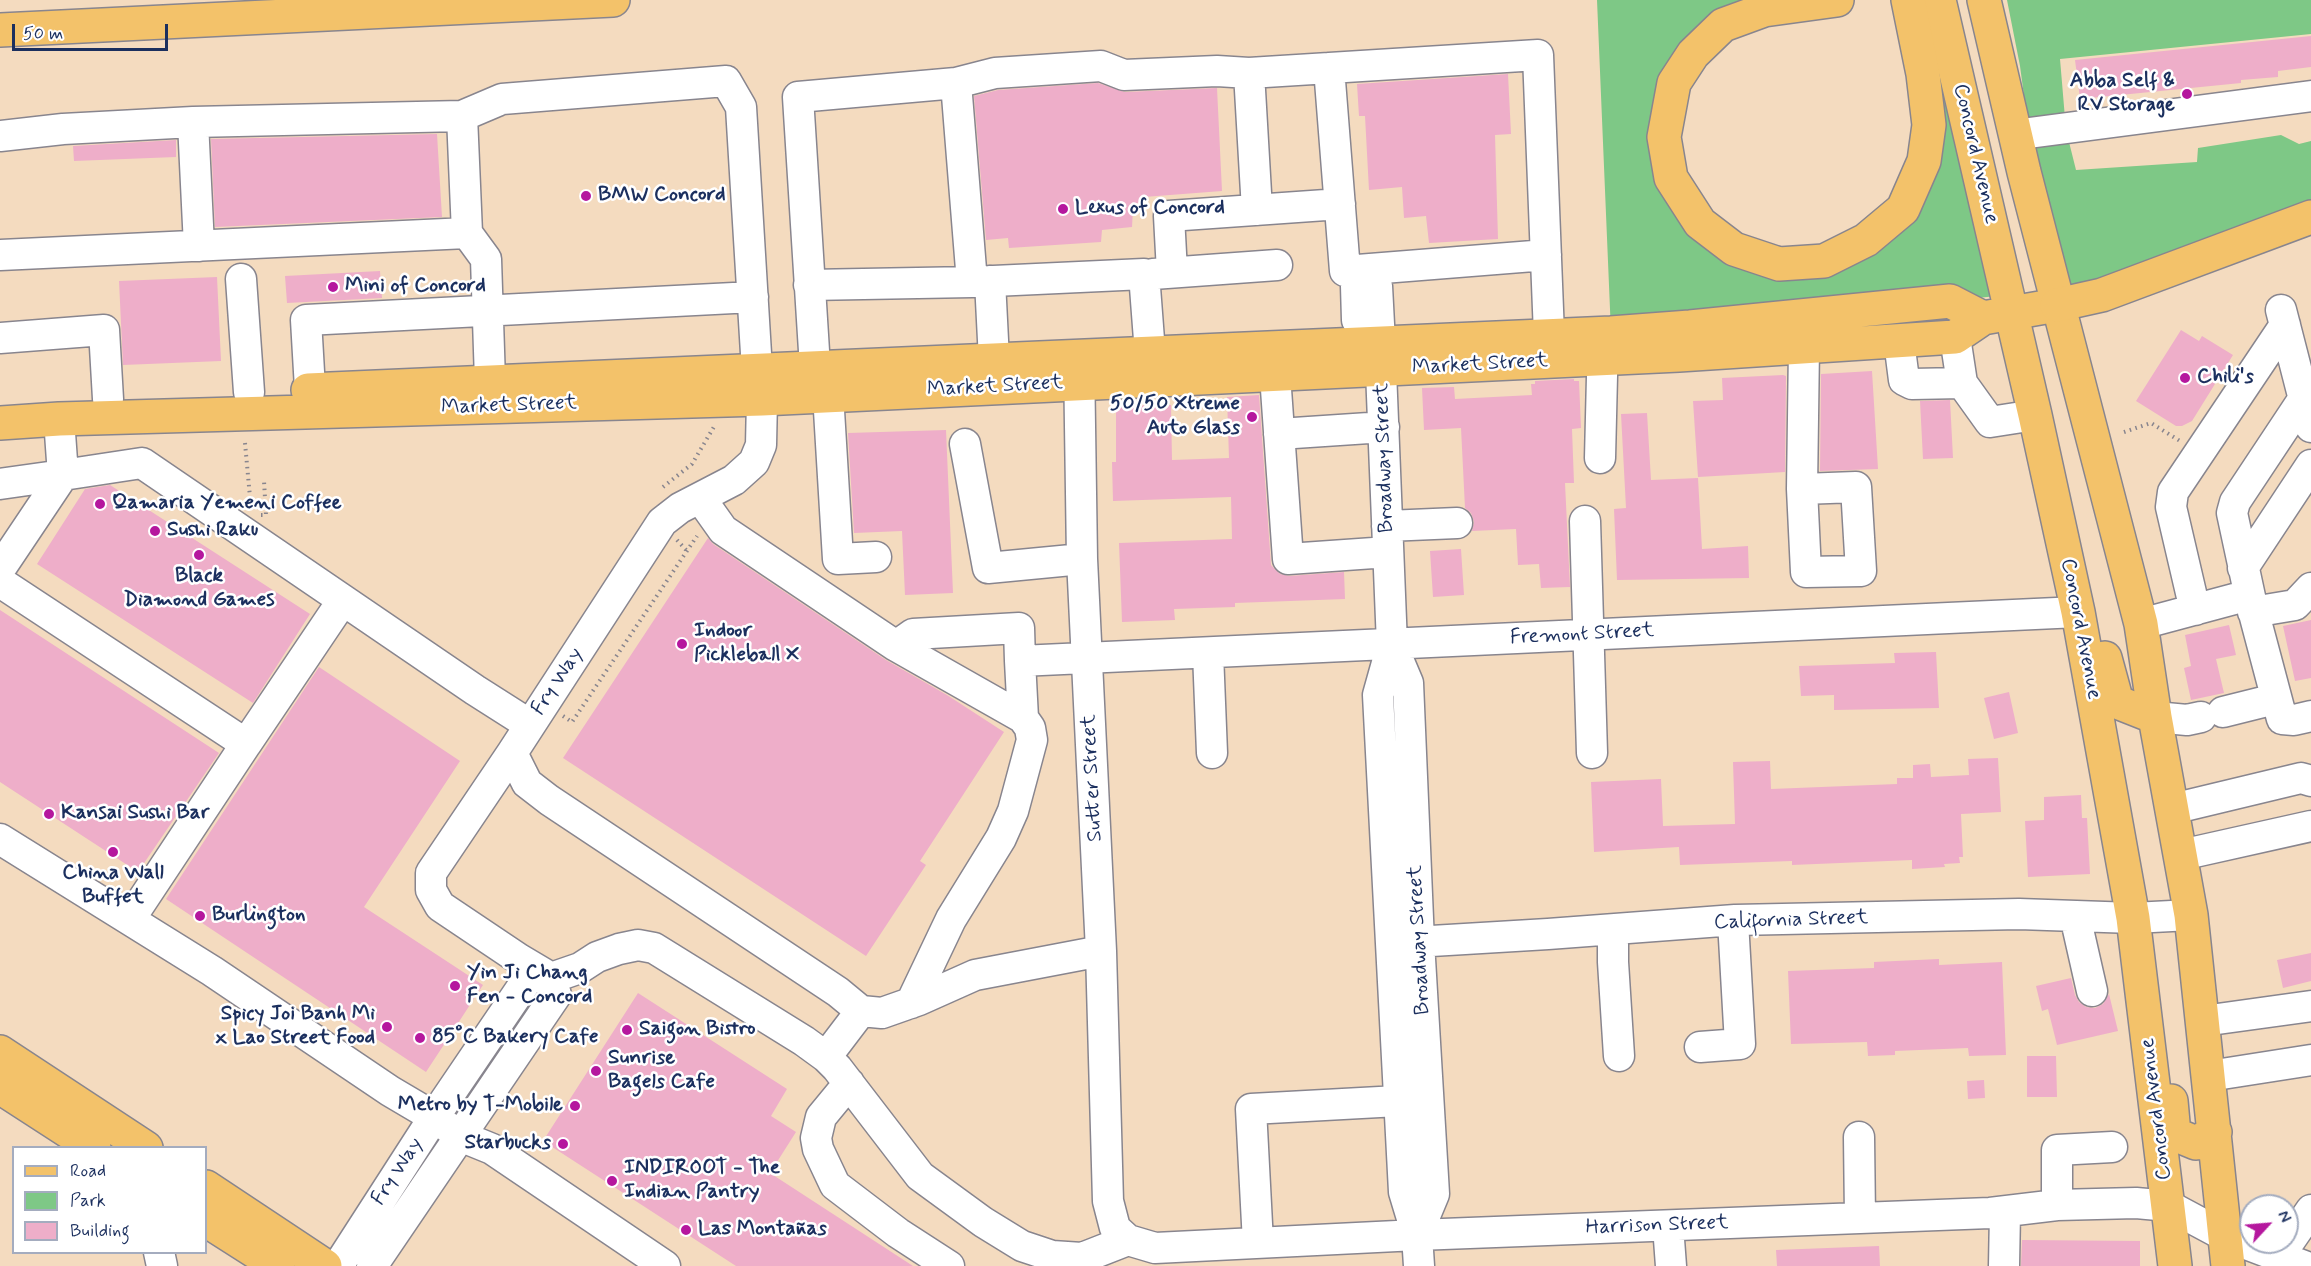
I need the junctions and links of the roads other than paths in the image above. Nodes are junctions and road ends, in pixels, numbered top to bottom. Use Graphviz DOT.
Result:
graph roads {
  1 [pos="613,0"];
  2 [pos="1837,0"];
  3 [pos="1908,0"];
  4 [pos="1940,0"];
  5 [pos="1984,0"];
  6 [pos="2005,0"];
  7 [pos="0,30"];
  8 [pos="1329,68"];
  9 [pos="1249,74"];
  10 [pos="956,83"];
  11 [pos="2311,96"];
  12 [pos="462,116"];
  13 [pos="193,122"];
  14 [pos="2029,133"];
  15 [pos="0,136"];
  16 [pos="2024,172"];
  17 [pos="1340,204"];
  18 [pos="1257,210"];
  19 [pos="2311,217"];
  20 [pos="467,233"];
  21 [pos="198,246"];
  22 [pos="0,255"];
  23 [pos="1546,255"];
  24 [pos="1277,265"];
  25 [pos="1364,270"];
  26 [pos="1158,273"];
  27 [pos="241,279"];
  28 [pos="981,281"];
  29 [pos="809,285"];
  30 [pos="753,297"];
  31 [pos="2057,304"];
  32 [pos="488,309"];
  33 [pos="1997,315"];
  34 [pos="1549,336"];
  35 [pos="0,338"];
  36 [pos="1955,338"];
  37 [pos="1899,341"];
  38 [pos="1604,346"];
  39 [pos="1804,347"];
  40 [pos="1150,353"];
  41 [pos="1381,357"];
  42 [pos="994,360"];
  43 [pos="1079,369"];
  44 [pos="1275,375"];
  45 [pos="821,380"];
  46 [pos="490,381"];
  47 [pos="1962,383"];
  48 [pos="760,384"];
  49 [pos="310,389"];
  50 [pos="249,392"];
  51 [pos="2304,398"];
  52 [pos="108,399"];
  53 [pos="0,404"];
  54 [pos="2035,415"];
  55 [pos="59,419"];
  56 [pos="0,423"];
  57 [pos="1384,427"];
  58 [pos="2311,427"];
  59 [pos="1280,434"];
  60 [pos="965,444"];
  61 [pos="1600,458"];
  62 [pos="2311,465"];
  63 [pos="63,475"];
  64 [pos="0,484"];
  65 [pos="1802,489"];
  66 [pos="701,499"];
  67 [pos="1585,521"];
  68 [pos="1457,523"];
  69 [pos="1388,539"];
  70 [pos="876,558"];
  71 [pos="1082,559"];
  72 [pos="0,569"];
  73 [pos="0,582"];
  74 [pos="2311,588"];
  75 [pos="2249,592"];
  76 [pos="343,600"];
  77 [pos="2195,610"];
  78 [pos="2078,612"];
  79 [pos="2141,624"];
  80 [pos="1588,635"];
  81 [pos="1392,645"];
  82 [pos="896,646"];
  83 [pos="1208,653"];
  84 [pos="1087,658"];
  85 [pos="1020,661"];
  86 [pos="2275,699"];
  87 [pos="2311,716"];
  88 [pos="2155,717"];
  89 [pos="1023,718"];
  90 [pos="530,725"];
  91 [pos="246,744"];
  92 [pos="512,753"];
  93 [pos="1212,753"];
  94 [pos="1592,753"];
  95 [pos="2311,781"];
  96 [pos="2172,809"];
  97 [pos="2311,826"];
  98 [pos="0,839"];
  99 [pos="2181,855"];
  100 [pos="2191,915"];
  101 [pos="2075,916"];
  102 [pos="2133,918"];
  103 [pos="130,919"];
  104 [pos="1733,921"];
  105 [pos="1613,930"];
  106 [pos="1406,942"];
  107 [pos="1101,951"];
  108 [pos="550,978"];
  109 [pos="2092,992"];
  110 [pos="2144,1000"];
  111 [pos="911,1003"];
  112 [pos="2311,1006"];
  113 [pos="861,1011"];
  114 [pos="2203,1020"];
  115 [pos="1700,1047"];
  116 [pos="0,1052"];
  117 [pos="1619,1056"];
  118 [pos="826,1057"];
  119 [pos="0,1059"];
  120 [pos="2311,1060"];
  121 [pos="2209,1076"];
  122 [pos="849,1083"];
  123 [pos="50,1084"];
  124 [pos="4,1092"];
  125 [pos="1398,1101"];
  126 [pos="434,1117"];
  127 [pos="2215,1132"];
  128 [pos="460,1136"];
  129 [pos="1859,1137"];
  130 [pos="91,1146"];
  131 [pos="143,1146"];
  132 [pos="2112,1147"];
  133 [pos="207,1188"];
  134 [pos="2057,1205"];
  135 [pos="2169,1206"];
  136 [pos="2311,1210"];
  137 [pos="2005,1212"];
  138 [pos="1860,1218"];
  139 [pos="207,1221"];
  140 [pos="1668,1226"];
  141 [pos="1417,1235"];
  142 [pos="1128,1240"];
  143 [pos="1258,1243"];
  144 [pos="2227,1251"];
  145 [pos="1051,1261"];
  146 [pos="2292,1261"];
  147 [pos="278,1266"];
  148 [pos="325,1266"];
  149 [pos="338,1266"];
  150 [pos="372,1266"];
  151 [pos="664,1266"];
  152 [pos="949,1266"];
  153 [pos="1419,1266"];
  154 [pos="1671,1266"];
  155 [pos="2004,1266"];
  156 [pos="2175,1266"];
  1 -- 7 [label="main road"];
  2 -- 3 [label="main road"];
  4 -- 33 [label="main road, Concord Avenue"];
  5 -- 16 [label="main road, Concord Avenue"];
  6 -- 14 [label="main road, Concord Avenue"];
  8 -- 9 [label="street"];
  8 -- 17 [label="street"];
  8 -- 23 [label="street"];
  9 -- 10 [label="street"];
  9 -- 18 [label="street"];
  10 -- 28 [label="street"];
  10 -- 29 [label="street"];
  11 -- 14 [label="street"];
  12 -- 13 [label="street"];
  12 -- 20 [label="street"];
  12 -- 30 [label="street, Fry Way"];
  13 -- 15 [label="street"];
  13 -- 21 [label="street"];
  14 -- 16 [label="main road, Concord Avenue"];
  16 -- 31 [label="main road, Concord Avenue"];
  17 -- 18 [label="street"];
  17 -- 25 [label="street"];
  18 -- 26 [label="street"];
  19 -- 31 [label="main road"];
  20 -- 21 [label="street"];
  20 -- 32 [label="street"];
  21 -- 22 [label="street"];
  23 -- 25 [label="street"];
  23 -- 34 [label="street"];
  24 -- 26 [label="street"];
  25 -- 41 [label="street"];
  26 -- 28 [label="street"];
  26 -- 40 [label="street"];
  27 -- 50 [label="street"];
  28 -- 29 [label="street"];
  28 -- 42 [label="street"];
  29 -- 45 [label="street"];
  30 -- 32 [label="street"];
  30 -- 48 [label="street, Fry Way"];
  31 -- 33 [label="main road"];
  31 -- 79 [label="main road, Concord Avenue"];
  32 -- 46 [label="street"];
  32 -- 49 [label="street"];
  33 -- 36 [label="main road"];
  33 -- 38 [label="main road, Market Street"];
  33 -- 54 [label="main road, Concord Avenue"];
  34 -- 38 [label="main road, Market Street"];
  34 -- 41 [label="main road, Market Street"];
  35 -- 52 [label="street"];
  36 -- 37 [label="main road, Market Street"];
  36 -- 47 [label="street"];
  37 -- 39 [label="main road, Market Street"];
  37 -- 47 [label="street"];
  38 -- 39 [label="main road, Market Street"];
  38 -- 41 [label="main road, Market Street"];
  38 -- 61 [label="street"];
  39 -- 65 [label="street"];
  40 -- 41 [label="main road, Market Street"];
  40 -- 43 [label="main road, Market Street"];
  41 -- 44 [label="main road, Market Street"];
  41 -- 57 [label="street, Broadway Street"];
  42 -- 43 [label="main road, Market Street"];
  42 -- 45 [label="main road, Market Street"];
  43 -- 44 [label="main road, Market Street"];
  43 -- 45 [label="main road, Market Street"];
  43 -- 71 [label="street, Sutter Street"];
  44 -- 59 [label="street"];
  45 -- 48 [label="main road, Market Street"];
  45 -- 70 [label="street"];
  46 -- 48 [label="main road, Market Street"];
  46 -- 49 [label="main road, Market Street"];
  47 -- 54 [label="street"];
  48 -- 55 [label="main road, Market Street"];
  48 -- 66 [label="street, Fry Way"];
  49 -- 50 [label="main road, Market Street"];
  50 -- 52 [label="main road, Market Street"];
  51 -- 58 [label="street"];
  51 -- 75 [label="street"];
  51 -- 77 [label="street"];
  52 -- 53 [label="main road, Market Street"];
  54 -- 78 [label="main road, Concord Avenue"];
  55 -- 56 [label="main road, Market Street"];
  55 -- 63 [label="street"];
  57 -- 59 [label="street"];
  57 -- 69 [label="street, Broadway Street"];
  59 -- 69 [label="street"];
  60 -- 71 [label="street"];
  62 -- 75 [label="street"];
  63 -- 64 [label="street"];
  63 -- 72 [label="street"];
  63 -- 76 [label="street"];
  66 -- 82 [label="street"];
  66 -- 90 [label="street, Fry Way"];
  67 -- 80 [label="street"];
  68 -- 69 [label="street"];
  69 -- 81 [label="street, Broadway Street"];
  71 -- 84 [label="street, Sutter Street"];
  73 -- 91 [label="street"];
  74 -- 75 [label="street"];
  75 -- 77 [label="street"];
  75 -- 86 [label="street"];
  76 -- 90 [label="street"];
  76 -- 91 [label="street"];
  77 -- 79 [label="street"];
  78 -- 80 [label="street, Fremont Street"];
  78 -- 88 [label="main road"];
  78 -- 102 [label="main road, Concord Avenue"];
  79 -- 88 [label="main road, Concord Avenue"];
  80 -- 81 [label="street, Fremont Street"];
  80 -- 94 [label="street"];
  81 -- 83 [label="street, Fremont Street"];
  81 -- 106 [label="street, Broadway Street"];
  82 -- 85 [label="street"];
  82 -- 89 [label="street"];
  83 -- 84 [label="street, Fremont Street"];
  83 -- 93 [label="street"];
  84 -- 85 [label="street, Fremont Street"];
  84 -- 107 [label="street, Sutter Street"];
  85 -- 89 [label="street"];
  86 -- 87 [label="street"];
  86 -- 88 [label="street"];
  88 -- 96 [label="main road, Concord Avenue"];
  89 -- 111 [label="street"];
  90 -- 92 [label="street, Fry Way"];
  91 -- 103 [label="street"];
  92 -- 108 [label="street, Fry Way"];
  92 -- 113 [label="street"];
  95 -- 96 [label="street"];
  96 -- 99 [label="main road, Concord Avenue"];
  97 -- 99 [label="street"];
  98 -- 103 [label="street"];
  99 -- 100 [label="main road, Concord Avenue"];
  100 -- 102 [label="street, California Street"];
  100 -- 114 [label="main road, Concord Avenue"];
  101 -- 102 [label="street, California Street"];
  101 -- 104 [label="street, California Street"];
  101 -- 109 [label="street"];
  102 -- 110 [label="main road, Concord Avenue"];
  103 -- 126 [label="street"];
  104 -- 105 [label="street, California Street"];
  104 -- 115 [label="street"];
  105 -- 106 [label="street, California Street"];
  105 -- 117 [label="street"];
  106 -- 125 [label="street, Broadway Street"];
  106 -- 141 [label="street, Broadway Street"];
  107 -- 111 [label="street"];
  107 -- 142 [label="street, Sutter Street"];
  108 -- 118 [label="street"];
  108 -- 126 [label="street, Fry Way"];
  108 -- 128 [label="street, Fry Way"];
  110 -- 127 [label="main road"];
  110 -- 135 [label="main road, Concord Avenue"];
  111 -- 113 [label="street"];
  112 -- 114 [label="street"];
  113 -- 118 [label="street"];
  114 -- 121 [label="main road, Concord Avenue"];
  116 -- 123 [label="main road"];
  118 -- 122 [label="street"];
  119 -- 123 [label="main road"];
  120 -- 121 [label="street"];
  121 -- 127 [label="main road, Concord Avenue"];
  122 -- 145 [label="street"];
  122 -- 152 [label="street"];
  123 -- 131 [label="main road"];
  124 -- 130 [label="main road"];
  125 -- 141 [label="street, Broadway Street"];
  125 -- 143 [label="street"];
  126 -- 128 [label="street"];
  126 -- 149 [label="street, Fry Way"];
  127 -- 144 [label="main road, Concord Avenue"];
  128 -- 150 [label="street, Fry Way"];
  128 -- 151 [label="street"];
  129 -- 138 [label="street"];
  132 -- 134 [label="street"];
  133 -- 148 [label="main road"];
  134 -- 135 [label="street, Harrison Street"];
  134 -- 137 [label="street, Harrison Street"];
  135 -- 144 [label="street, Harrison Street"];
  135 -- 156 [label="main road, Concord Avenue"];
  136 -- 146 [label="street"];
  137 -- 138 [label="street, Harrison Street"];
  137 -- 155 [label="street"];
  138 -- 140 [label="street, Harrison Street"];
  139 -- 147 [label="main road"];
  140 -- 141 [label="street, Harrison Street"];
  140 -- 154 [label="street"];
  141 -- 143 [label="street, Harrison Street"];
  141 -- 153 [label="street, Broadway Street"];
  142 -- 143 [label="street, Harrison Street"];
  142 -- 145 [label="street"];
  144 -- 146 [label="street, Harrison Street"];
}
